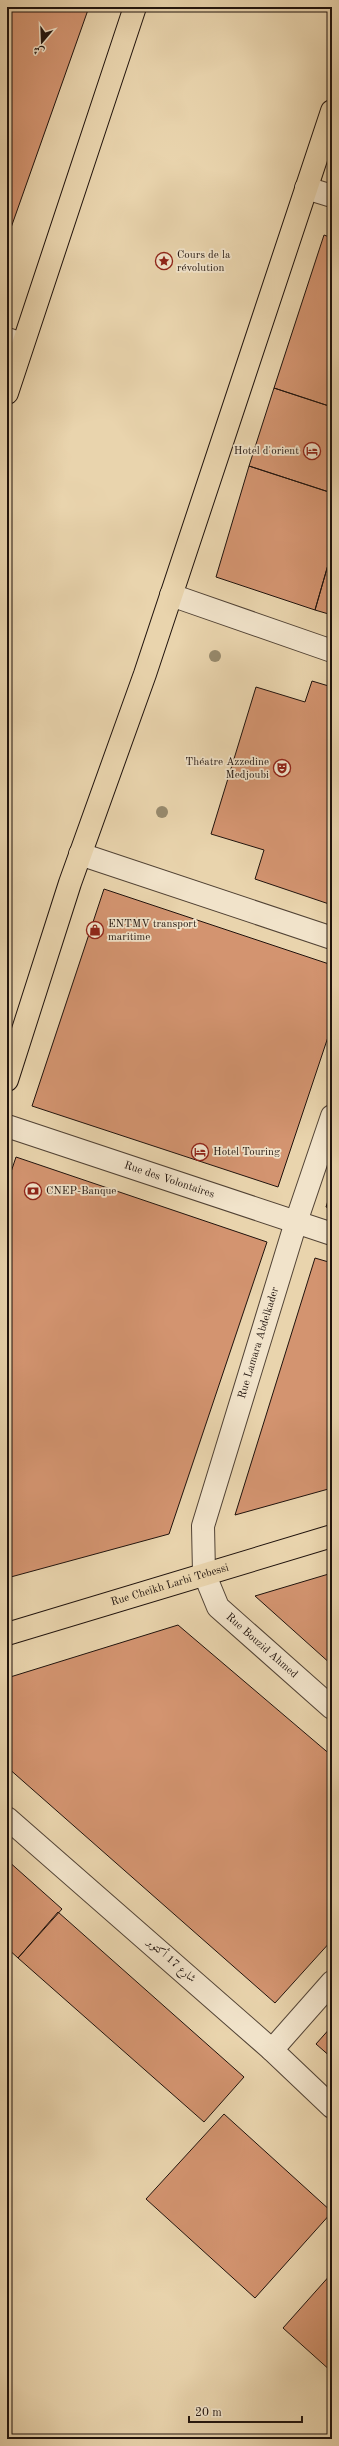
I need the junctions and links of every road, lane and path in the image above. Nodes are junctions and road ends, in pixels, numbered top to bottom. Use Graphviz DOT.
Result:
graph roads {
  1 [pos="135,7"];
  2 [pos="332,110"];
  3 [pos="306,188"];
  4 [pos="332,196"];
  5 [pos="15,342"];
  6 [pos="7,393"];
  7 [pos="171,596"];
  8 [pos="332,651"];
  9 [pos="80,854"];
  10 [pos="332,938"];
  11 [pos="7,1080"];
  12 [pos="332,1116"];
  13 [pos="7,1126"];
  14 [pos="296,1222"];
  15 [pos="332,1234"];
  16 [pos="332,1536"];
  17 [pos="204,1573"];
  18 [pos="7,1634"];
  19 [pos="332,1708"];
  20 [pos="7,1818"];
  21 [pos="332,1982"];
  22 [pos="272,2050"];
  23 [pos="332,2108"];
  1 -- 5 [label="main road"];
  2 -- 3 [label="main road"];
  3 -- 4 [label="street"];
  3 -- 7 [label="main road"];
  5 -- 6 [label="main road"];
  7 -- 8 [label="street"];
  7 -- 9 [label="main road"];
  9 -- 10 [label="street"];
  9 -- 11 [label="main road"];
  12 -- 14 [label="street, Rue Lamara Abdelkader"];
  13 -- 14 [label="street, Rue des Volontaires"];
  14 -- 15 [label="street, Rue des Volontaires"];
  14 -- 17 [label="street, Rue Lamara Abdelkader"];
  16 -- 17 [label="main road, Rue Cheikh Larbi Tebessi"];
  17 -- 18 [label="main road, Rue Cheikh Larbi Tebessi"];
  17 -- 19 [label="street, Rue Bouzid Ahmed"];
  20 -- 22 [label="street, شارع 17 أكتوبر"];
  21 -- 22 [label="street"];
  22 -- 23 [label="street, شارع 17 أكتوبر"];
}
